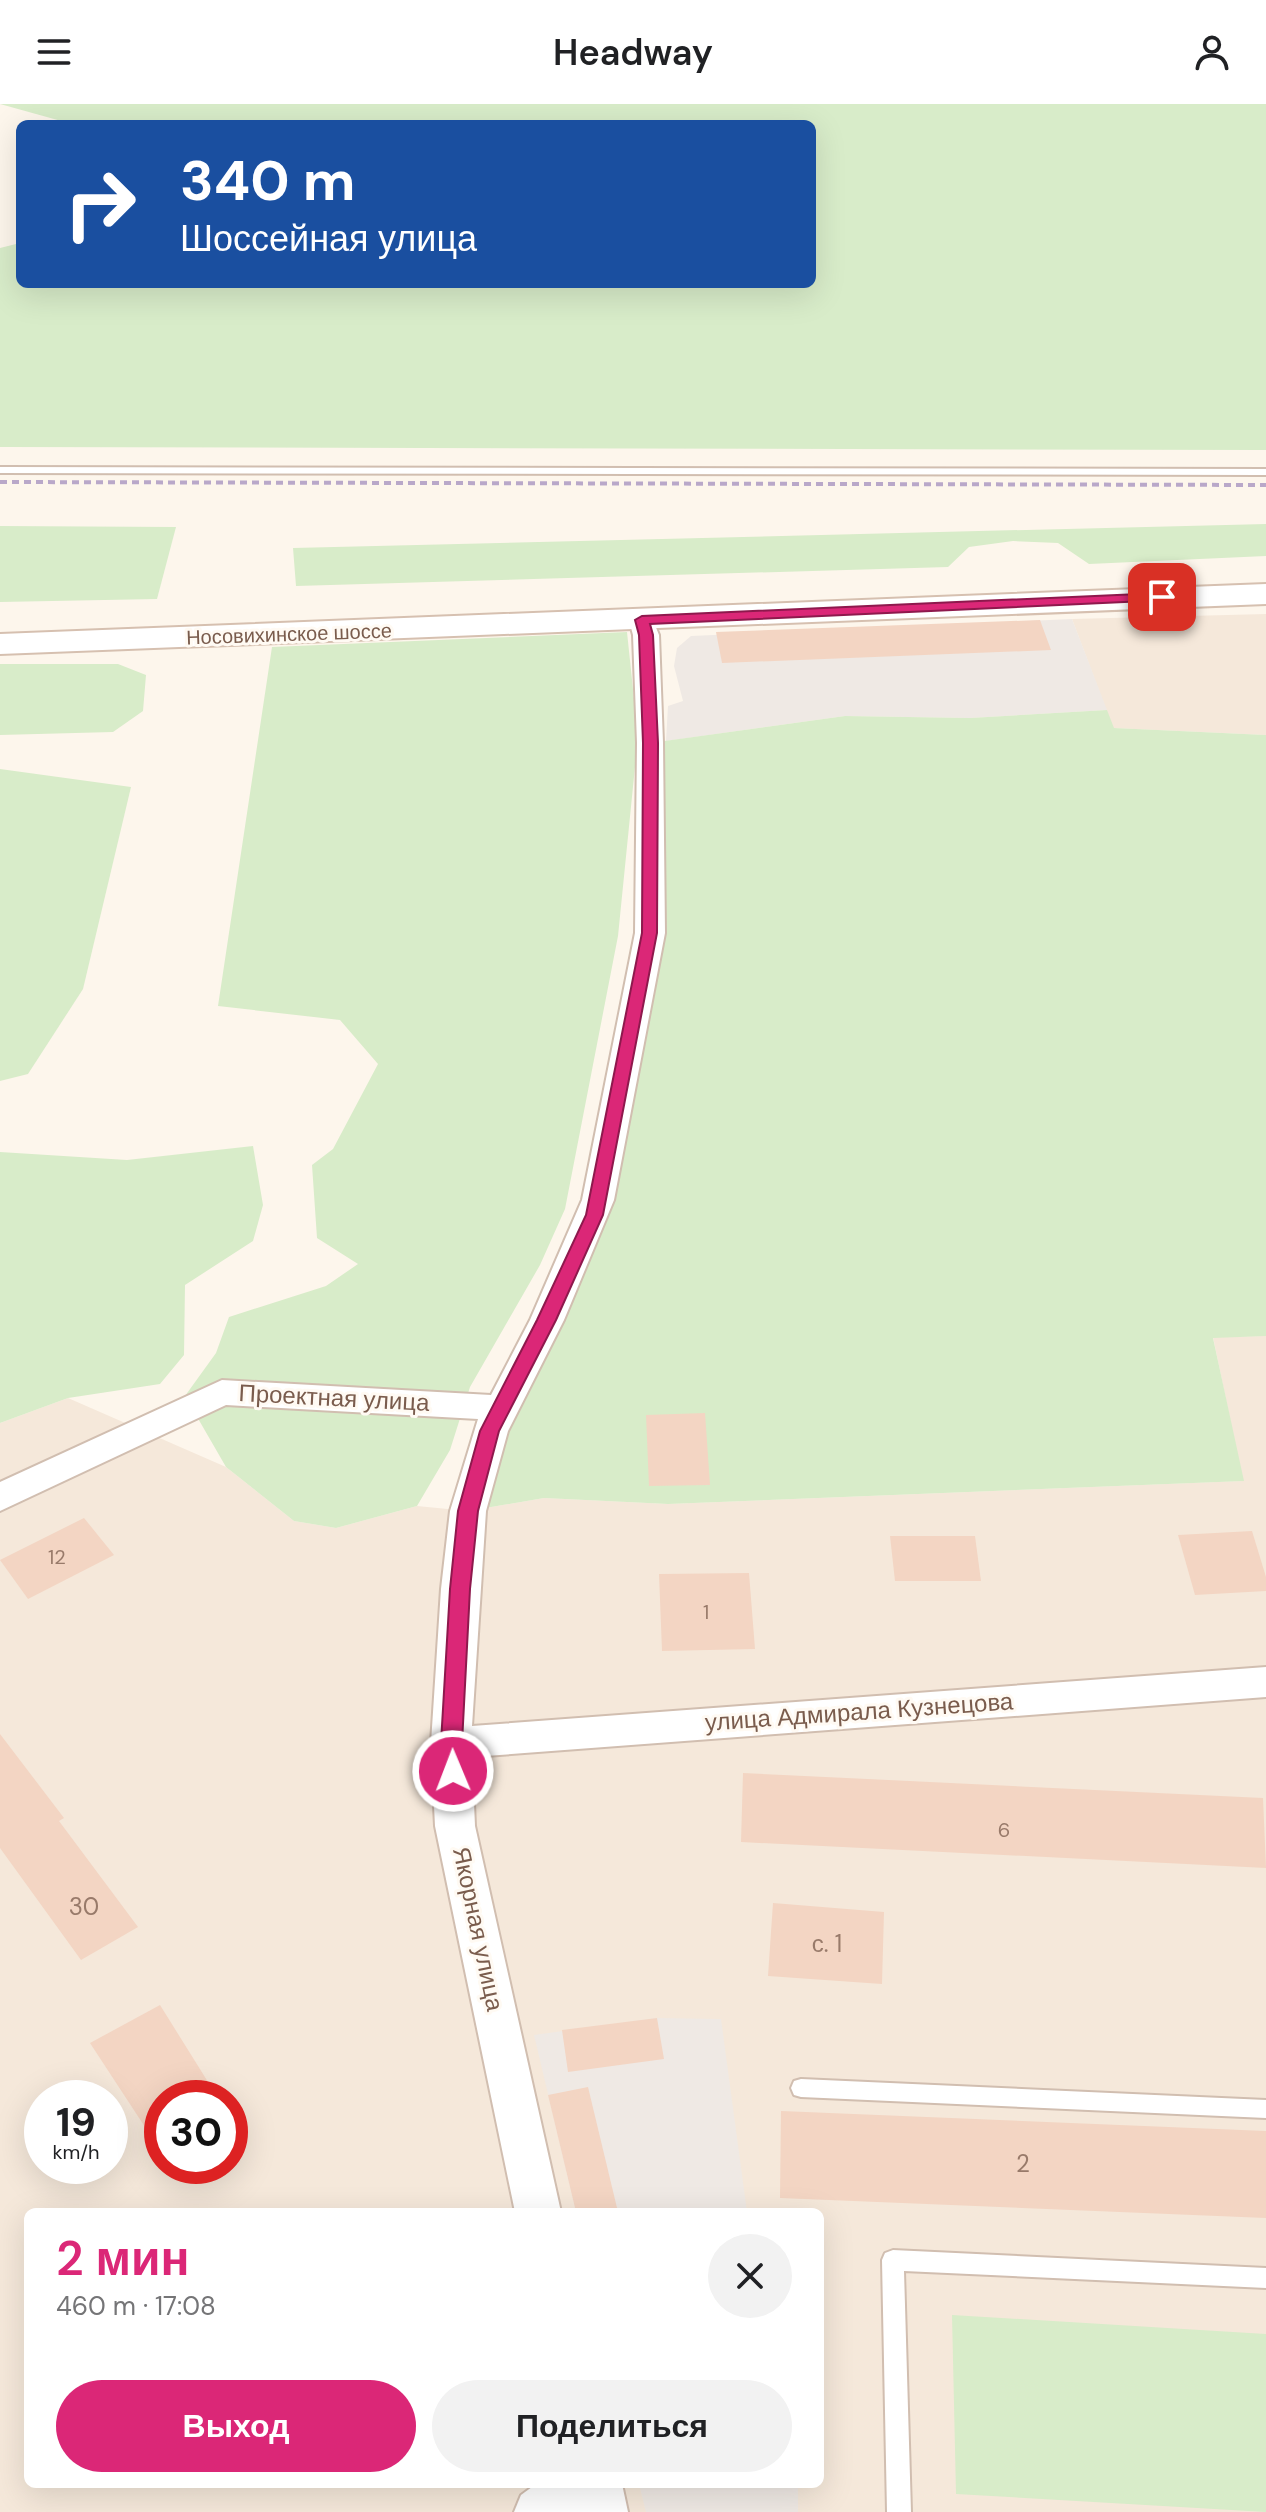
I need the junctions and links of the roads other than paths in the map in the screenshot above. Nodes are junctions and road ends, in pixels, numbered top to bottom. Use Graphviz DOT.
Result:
graph roads {
  1 [pos="0,470"];
  2 [pos="1266,472"];
  3 [pos="1266,594"];
  4 [pos="642,620"];
  5 [pos="0,644"];
  6 [pos="500,1408"];
  7 [pos="0,1498"];
  8 [pos="1266,1682"];
  9 [pos="451,1743"];
  10 [pos="801,2088"];
  11 [pos="1266,2109"];
  12 [pos="537,2208"];
  13 [pos="1266,2278"];
  14 [pos="572,2488"];
  15 [pos="598,2488"];
  16 [pos="539,2512"];
  17 [pos="603,2512"];
  18 [pos="899,2512"];
  1 -- 2 [label="lane"];
  3 -- 4 [label="main road, Носовихинское шоссе"];
  4 -- 5 [label="main road, Носовихинское шоссе"];
  4 -- 6 [label="street, Якорная улица"];
  6 -- 7 [label="street, Проектная улица"];
  6 -- 9 [label="street, Якорная улица"];
  8 -- 9 [label="street, улица Адмирала Кузнецова"];
  9 -- 12 [label="street, Якорная улица"];
  10 -- 11 [label="lane"];
  13 -- 18 [label="lane"];
  14 -- 16 [label="street"];
  15 -- 17 [label="street"];
}
